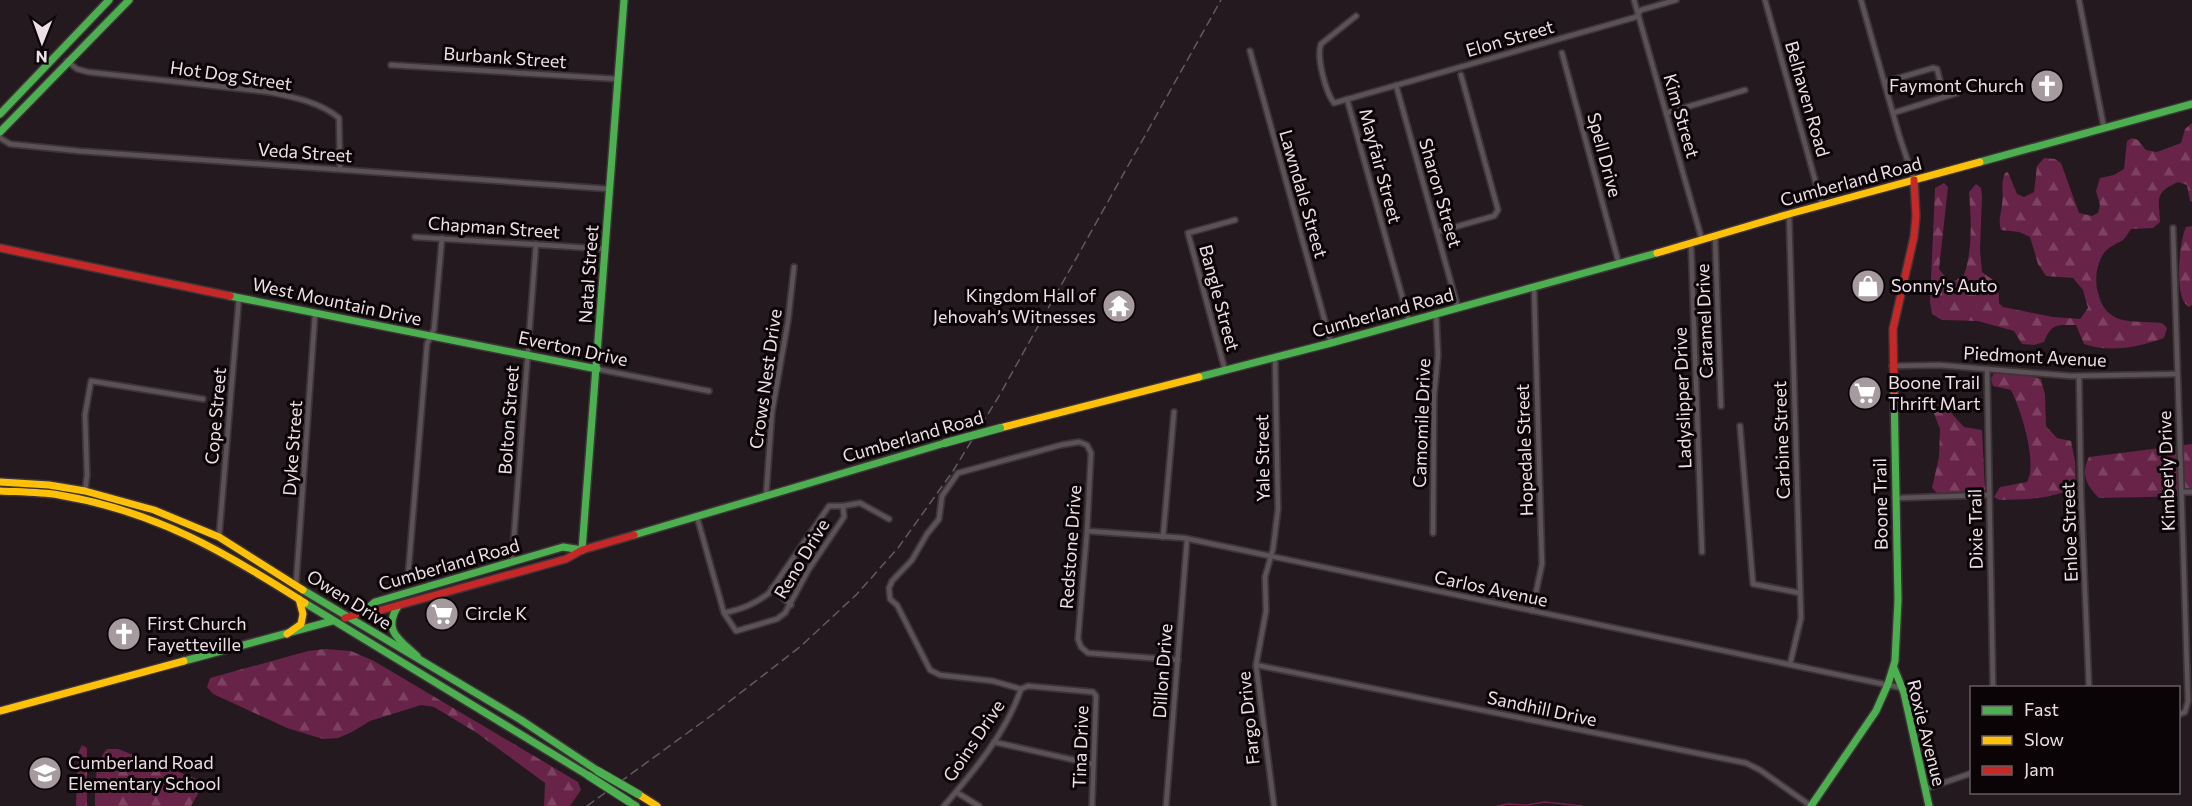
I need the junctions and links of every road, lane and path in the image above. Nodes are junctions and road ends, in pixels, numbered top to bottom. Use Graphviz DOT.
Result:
graph roads {
  1 [pos="110,0"];
  2 [pos="129,0"];
  3 [pos="624,0"];
  4 [pos="1634,0"];
  5 [pos="1676,0"];
  6 [pos="1765,0"];
  7 [pos="1862,0"];
  8 [pos="2079,0"];
  9 [pos="1638,14"];
  10 [pos="1356,16"];
  11 [pos="1250,51"];
  12 [pos="1562,53"];
  13 [pos="67,61"];
  14 [pos="391,65"];
  15 [pos="1461,75"];
  16 [pos="618,79"];
  17 [pos="1885,82"];
  18 [pos="1396,85"];
  19 [pos="1744,90"];
  20 [pos="1347,99"];
  21 [pos="2192,104"];
  22 [pos="1666,113"];
  23 [pos="1893,113"];
  24 [pos="0,114"];
  25 [pos="2104,128"];
  26 [pos="0,132"];
  27 [pos="0,138"];
  28 [pos="340,169"];
  29 [pos="1914,180"];
  30 [pos="610,189"];
  31 [pos="1822,205"];
  32 [pos="1789,214"];
  33 [pos="1235,220"];
  34 [pos="2173,228"];
  35 [pos="1437,232"];
  36 [pos="1715,236"];
  37 [pos="416,237"];
  38 [pos="442,238"];
  39 [pos="1702,240"];
  40 [pos="1691,243"];
  41 [pos="536,244"];
  42 [pos="0,248"];
  43 [pos="606,249"];
  44 [pos="1619,264"];
  45 [pos="794,267"];
  46 [pos="1534,287"];
  47 [pos="239,297"];
  48 [pos="1458,308"];
  49 [pos="315,314"];
  50 [pos="1436,314"];
  51 [pos="1409,321"];
  52 [pos="431,336"];
  53 [pos="1330,343"];
  54 [pos="528,355"];
  55 [pos="1275,358"];
  56 [pos="1892,366"];
  57 [pos="597,369"];
  58 [pos="1987,369"];
  59 [pos="1225,370"];
  60 [pos="2177,374"];
  61 [pos="2079,376"];
  62 [pos="709,391"];
  63 [pos="203,399"];
  64 [pos="1721,406"];
  65 [pos="1174,412"];
  66 [pos="1740,426"];
  67 [pos="0,484"];
  68 [pos="0,491"];
  69 [pos="85,491"];
  70 [pos="2182,492"];
  71 [pos="2192,492"];
  72 [pos="1989,495"];
  73 [pos="766,496"];
  74 [pos="1896,498"];
  75 [pos="843,506"];
  76 [pos="697,517"];
  77 [pos="889,519"];
  78 [pos="1087,531"];
  79 [pos="1434,533"];
  80 [pos="219,537"];
  81 [pos="1163,537"];
  82 [pos="1187,539"];
  83 [pos="582,550"];
  84 [pos="1702,552"];
  85 [pos="1270,557"];
  86 [pos="512,562"];
  87 [pos="408,576"];
  88 [pos="296,584"];
  89 [pos="772,588"];
  90 [pos="1800,593"];
  91 [pos="299,599"];
  92 [pos="791,605"];
  93 [pos="398,606"];
  94 [pos="1532,611"];
  95 [pos="363,612"];
  96 [pos="724,613"];
  97 [pos="346,617"];
  98 [pos="332,621"];
  99 [pos="287,634"];
  100 [pos="1178,660"];
  101 [pos="1790,664"];
  102 [pos="1256,665"];
  103 [pos="427,666"];
  104 [pos="1894,668"];
  105 [pos="1888,684"];
  106 [pos="1993,686"];
  107 [pos="2089,686"];
  108 [pos="1902,688"];
  109 [pos="1021,689"];
  110 [pos="0,711"];
  111 [pos="2180,714"];
  112 [pos="994,742"];
  113 [pos="1092,764"];
  114 [pos="1970,773"];
  115 [pos="1925,789"];
  116 [pos="956,792"];
  117 [pos="636,806"];
  118 [pos="657,806"];
  119 [pos="944,806"];
  120 [pos="979,806"];
  121 [pos="1092,806"];
  122 [pos="1166,806"];
  123 [pos="1274,806"];
  124 [pos="1811,806"];
  125 [pos="1929,806"];
  1 -- 24 [label="main road"];
  2 -- 13 [label="main road"];
  3 -- 16 [label="main road, Natal Street"];
  4 -- 9 [label="street, Kim Street"];
  5 -- 9 [label="street, Elon Street"];
  6 -- 31 [label="street, Belhaven Road"];
  7 -- 17 [label="street"];
  8 -- 25 [label="street"];
  9 -- 18 [label="street, Elon Street"];
  9 -- 22 [label="street, Kim Street"];
  10 -- 20 [label="street, Mayfair Street"];
  11 -- 53 [label="street, Lawndale Street"];
  12 -- 44 [label="street, Spell Drive"];
  13 -- 26 [label="main road"];
  13 -- 28 [label="street, Hot Dog Street"];
  14 -- 16 [label="street, Burbank Street"];
  15 -- 35 [label="street"];
  16 -- 30 [label="main road, Natal Street"];
  17 -- 23 [label="street"];
  17 -- 23 [label="street"];
  18 -- 20 [label="street, Elon Street"];
  18 -- 35 [label="street, Sharon Street"];
  19 -- 22 [label="street"];
  20 -- 51 [label="street, Mayfair Street"];
  21 -- 25 [label="main road, Cumberland Road"];
  22 -- 39 [label="street, Kim Street"];
  23 -- 29 [label="street"];
  25 -- 29 [label="main road, Cumberland Road"];
  27 -- 28 [label="street, Veda Street"];
  28 -- 30 [label="street, Veda Street"];
  29 -- 31 [label="main road, Cumberland Road"];
  29 -- 56 [label="main road, Boone Trail"];
  30 -- 43 [label="main road, Natal Street"];
  31 -- 32 [label="main road, Cumberland Road"];
  32 -- 36 [label="main road, Cumberland Road"];
  32 -- 90 [label="street, Carbine Street"];
  33 -- 59 [label="street, Bangle Street"];
  34 -- 60 [label="street, Kimberly Drive"];
  35 -- 48 [label="street, Sharon Street"];
  36 -- 39 [label="main road, Cumberland Road"];
  36 -- 64 [label="street, Caramel Drive"];
  37 -- 38 [label="street, Chapman Street"];
  38 -- 41 [label="street, Chapman Street"];
  38 -- 52 [label="street"];
  39 -- 40 [label="main road, Cumberland Road"];
  40 -- 44 [label="main road, Cumberland Road"];
  40 -- 84 [label="street, Ladyslipper Drive"];
  41 -- 43 [label="street, Chapman Street"];
  41 -- 54 [label="street, Bolton Street"];
  42 -- 47 [label="main road, West Mountain Drive"];
  43 -- 57 [label="main road, Natal Street"];
  44 -- 46 [label="main road, Cumberland Road"];
  45 -- 73 [label="street, Crows Nest Drive"];
  46 -- 48 [label="main road, Cumberland Road"];
  46 -- 94 [label="street, Hopedale Street"];
  47 -- 49 [label="main road, West Mountain Drive"];
  47 -- 80 [label="street, Cope Street"];
  48 -- 50 [label="main road, Cumberland Road"];
  49 -- 52 [label="main road, West Mountain Drive"];
  49 -- 88 [label="street, Dyke Street"];
  50 -- 51 [label="main road, Cumberland Road"];
  50 -- 79 [label="street, Camomile Drive"];
  51 -- 53 [label="main road, Cumberland Road"];
  52 -- 54 [label="main road, Everton Drive"];
  52 -- 87 [label="street, West Mountain Drive"];
  53 -- 55 [label="main road, Cumberland Road"];
  54 -- 57 [label="main road, Everton Drive"];
  54 -- 86 [label="street, Bolton Street"];
  55 -- 59 [label="main road, Cumberland Road"];
  55 -- 85 [label="street, Yale Street"];
  56 -- 58 [label="street, Piedmont Avenue"];
  56 -- 74 [label="main road, Boone Trail"];
  57 -- 62 [label="street, Everton Drive"];
  57 -- 83 [label="main road, Natal Street"];
  58 -- 61 [label="street, Piedmont Avenue"];
  58 -- 72 [label="street, Dixie Trail"];
  59 -- 73 [label="main road, Cumberland Road, bridge"];
  60 -- 61 [label="street, Piedmont Avenue"];
  60 -- 70 [label="street, Kimberly Drive"];
  61 -- 107 [label="street, Enloe Street"];
  63 -- 69 [label="street"];
  65 -- 81 [label="street"];
  66 -- 90 [label="street"];
  67 -- 69 [label="main road, Owen Drive"];
  68 -- 91 [label="main road, Owen Drive"];
  69 -- 80 [label="main road, Owen Drive"];
  70 -- 71 [label="street"];
  70 -- 111 [label="street, Kimberly Drive"];
  72 -- 74 [label="street"];
  72 -- 106 [label="street, Dixie Trail"];
  73 -- 76 [label="main road, Cumberland Road"];
  74 -- 104 [label="main road, Boone Trail"];
  75 -- 77 [label="street"];
  75 -- 89 [label="street, Reno Drive"];
  75 -- 92 [label="street, Reno Drive"];
  76 -- 83 [label="main road, Cumberland Road"];
  76 -- 96 [label="street"];
  78 -- 81 [label="street, Carlos Avenue"];
  78 -- 100 [label="street, Redstone Drive"];
  78 -- 109 [label="street, Redstone Drive"];
  80 -- 88 [label="main road, Owen Drive"];
  81 -- 82 [label="street, Carlos Avenue"];
  82 -- 85 [label="street, Carlos Avenue"];
  82 -- 100 [label="street, Dillon Drive"];
  83 -- 86 [label="main road, Cumberland Road"];
  83 -- 93 [label="main road, Cumberland Road"];
  85 -- 94 [label="street, Carlos Avenue"];
  85 -- 102 [label="street, Fargo Drive"];
  86 -- 95 [label="main road, Cumberland Road"];
  88 -- 97 [label="main road, Owen Drive"];
  89 -- 92 [label="street"];
  89 -- 96 [label="street, Reno Drive"];
  90 -- 101 [label="street, Carbine Street"];
  91 -- 98 [label="main road, Owen Drive"];
  91 -- 99 [label="main road"];
  92 -- 96 [label="street, Reno Drive"];
  93 -- 95 [label="main road, Cumberland Road"];
  93 -- 103 [label="main road"];
  94 -- 101 [label="street, Carlos Avenue"];
  95 -- 97 [label="main road, Cumberland Road"];
  97 -- 98 [label="main road, Cumberland Road"];
  97 -- 103 [label="main road, Owen Drive"];
  98 -- 99 [label="main road, Cumberland Road"];
  98 -- 117 [label="main road, Owen Drive, bridge"];
  99 -- 110 [label="main road, Cumberland Road"];
  100 -- 122 [label="street, Dillon Drive"];
  101 -- 105 [label="street, Carlos Avenue"];
  102 -- 123 [label="street, Fargo Drive"];
  102 -- 124 [label="street, Sandhill Drive"];
  103 -- 118 [label="main road, Owen Drive, bridge"];
  104 -- 105 [label="main road, Boone Trail"];
  104 -- 108 [label="main road, Roxie Avenue"];
  105 -- 108 [label="street, Carlos Avenue"];
  105 -- 124 [label="main road, Boone Trail"];
  108 -- 115 [label="main road, Roxie Avenue"];
  109 -- 112 [label="street, Goins Drive"];
  109 -- 113 [label="street, Tina Drive"];
  112 -- 113 [label="street"];
  112 -- 116 [label="street, Goins Drive"];
  113 -- 121 [label="street, Tina Drive"];
  114 -- 115 [label="street"];
  115 -- 125 [label="main road, Roxie Avenue"];
  116 -- 119 [label="street, Goins Drive"];
  116 -- 120 [label="street"];
}
